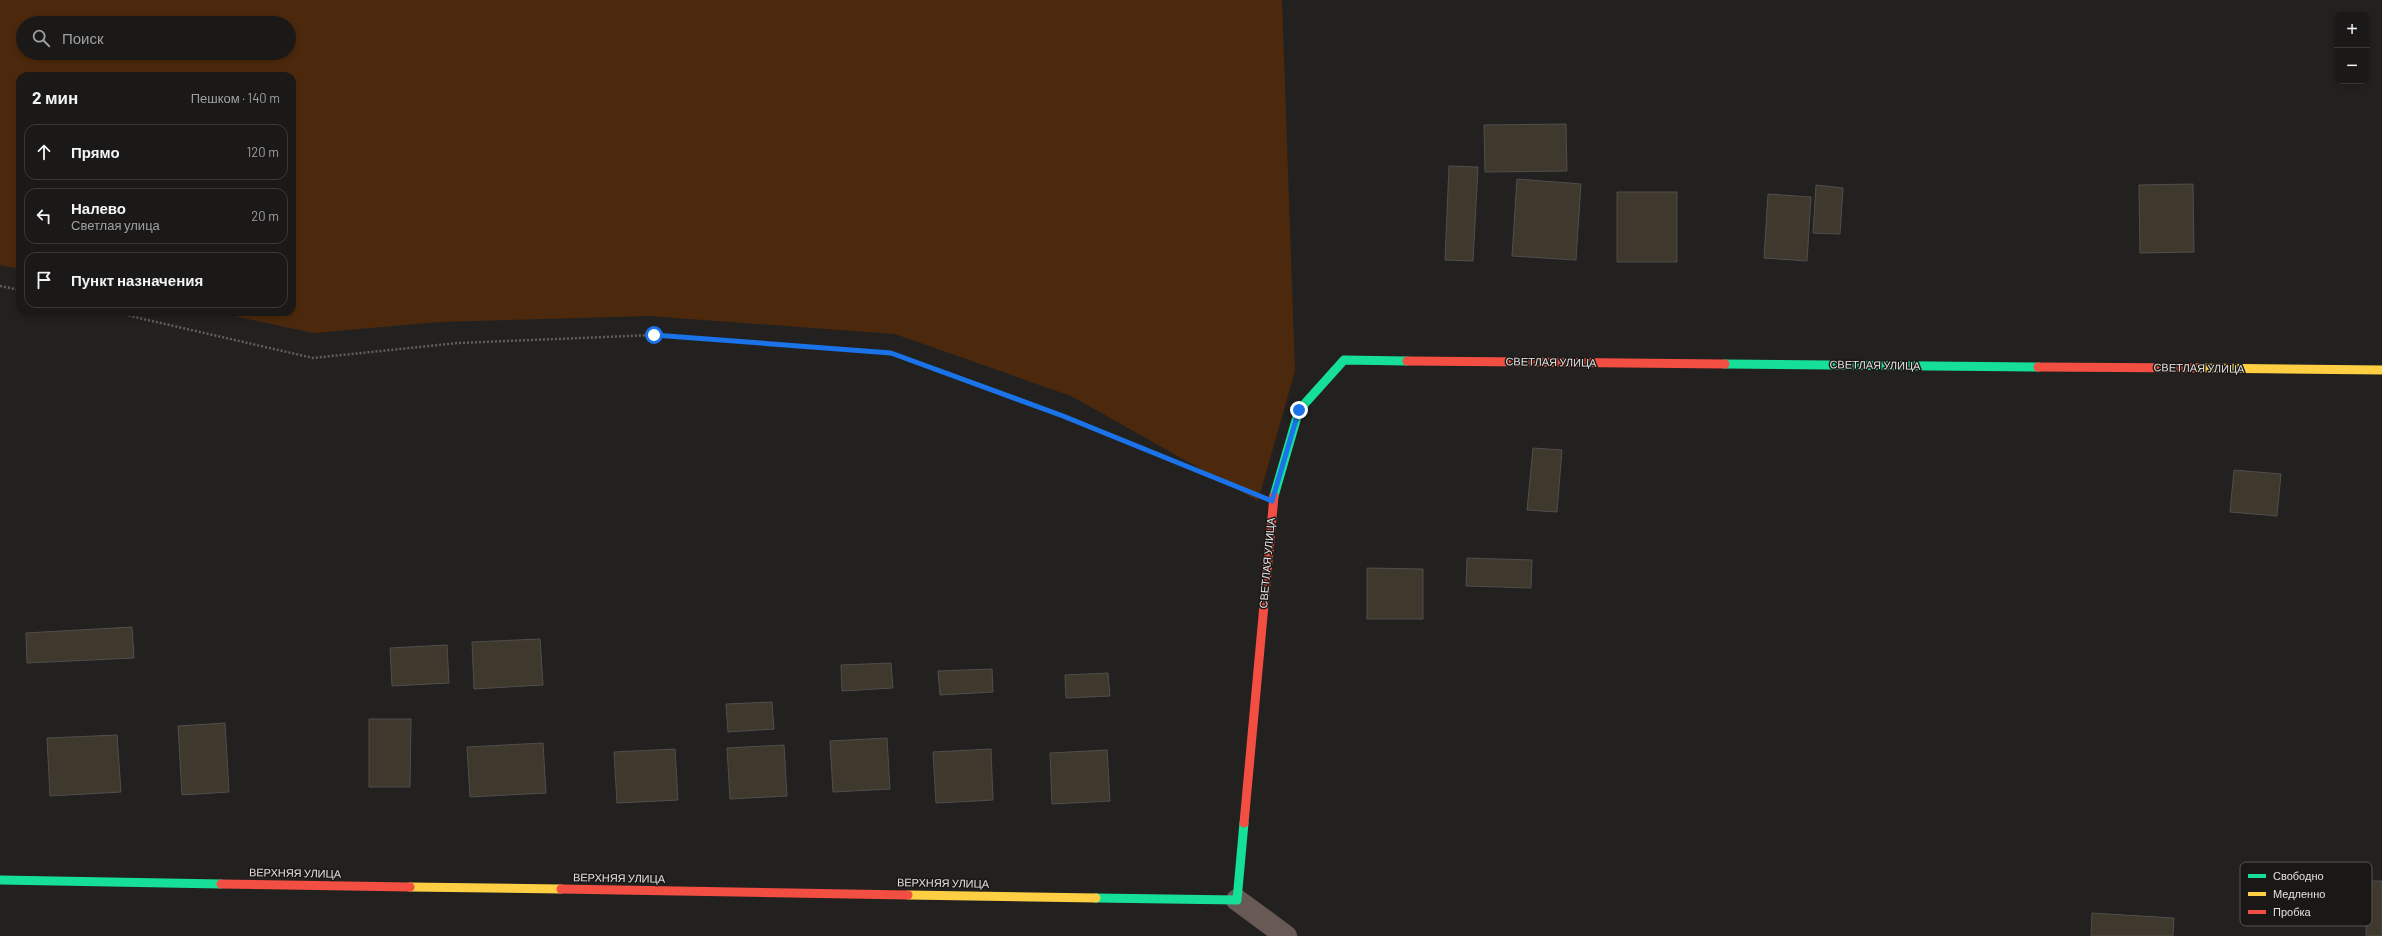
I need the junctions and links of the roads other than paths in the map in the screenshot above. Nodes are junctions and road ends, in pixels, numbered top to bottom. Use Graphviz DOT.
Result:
graph roads {
  1 [pos="2382,370"];
  2 [pos="0,880"];
  3 [pos="1237,900"];
  4 [pos="1286,936"];
  1 -- 3 [label="street, СВЕТЛАЯ УЛИЦА"];
  2 -- 3 [label="street, ВЕРХНЯЯ УЛИЦА"];
  3 -- 4 [label="street"];
}
